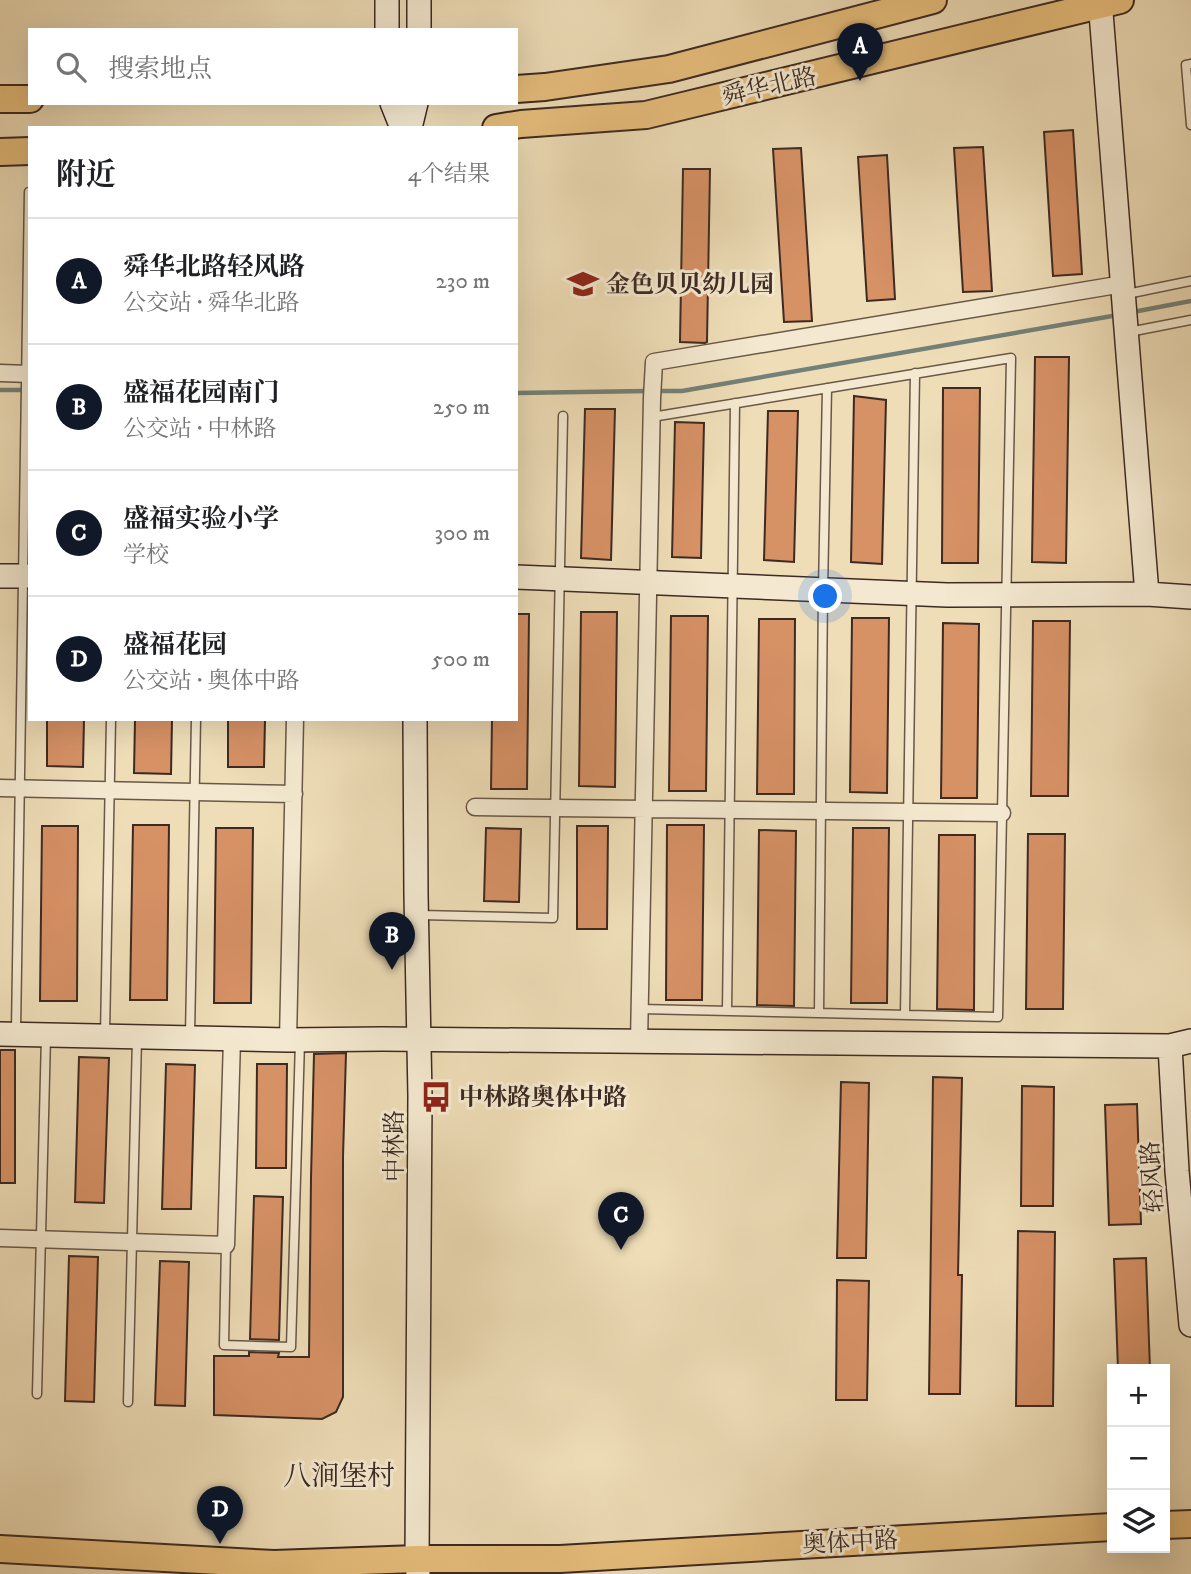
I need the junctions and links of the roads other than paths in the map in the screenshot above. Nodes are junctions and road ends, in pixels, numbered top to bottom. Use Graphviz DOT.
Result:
graph roads {
  1 [pos="387,0"];
  2 [pos="419,0"];
  3 [pos="933,0"];
  4 [pos="1107,1"];
  5 [pos="387,28"];
  6 [pos="419,28"];
  7 [pos="1191,64"];
  8 [pos="518,89"];
  9 [pos="0,99"];
  10 [pos="28,99"];
  11 [pos="393,105"];
  12 [pos="416,105"];
  13 [pos="1191,125"];
  14 [pos="401,126"];
  15 [pos="410,126"];
  16 [pos="508,126"];
  17 [pos="28,151"];
  18 [pos="0,152"];
  19 [pos="1191,281"];
  20 [pos="28,284"];
  21 [pos="1125,308"];
  22 [pos="1191,320"];
  23 [pos="0,373"];
  24 [pos="915,373"];
  25 [pos="27,377"];
  26 [pos="827,388"];
  27 [pos="735,403"];
  28 [pos="564,416"];
  29 [pos="652,417"];
  30 [pos="18,576"];
  31 [pos="518,577"];
  32 [pos="560,579"];
  33 [pos="648,582"];
  34 [pos="732,586"];
  35 [pos="823,590"];
  36 [pos="912,593"];
  37 [pos="1147,594"];
  38 [pos="1006,595"];
  39 [pos="1191,597"];
  40 [pos="111,721"];
  41 [pos="196,721"];
  42 [pos="295,721"];
  43 [pos="415,721"];
  44 [pos="0,788"];
  45 [pos="20,788"];
  46 [pos="110,790"];
  47 [pos="195,792"];
  48 [pos="294,794"];
  49 [pos="475,807"];
  50 [pos="555,808"];
  51 [pos="644,809"];
  52 [pos="729,810"];
  53 [pos="821,811"];
  54 [pos="909,812"];
  55 [pos="1002,813"];
  56 [pos="416,915"];
  57 [pos="640,1009"];
  58 [pos="726,1011"];
  59 [pos="819,1013"];
  60 [pos="905,1015"];
  61 [pos="8,1034"];
  62 [pos="46,1035"];
  63 [pos="105,1036"];
  64 [pos="137,1037"];
  65 [pos="190,1038"];
  66 [pos="232,1039"];
  67 [pos="294,1040"];
  68 [pos="418,1040"];
  69 [pos="639,1042"];
  70 [pos="1180,1044"];
  71 [pos="1185,1185"];
  72 [pos="0,1238"];
  73 [pos="41,1239"];
  74 [pos="132,1242"];
  75 [pos="226,1245"];
  76 [pos="1191,1325"];
  77 [pos="37,1394"];
  78 [pos="128,1402"];
  79 [pos="1191,1524"];
  80 [pos="1170,1525"];
  81 [pos="1107,1527"];
  82 [pos="0,1549"];
  83 [pos="418,1567"];
  1 -- 5 [label="street"];
  2 -- 6 [label="street"];
  3 -- 8 [label="main road, 舜华北路"];
  4 -- 16 [label="main road, 舜华北路"];
  4 -- 21 [label="street"];
  7 -- 13 [label="lane"];
  9 -- 10 [label="main road"];
  11 -- 14 [label="street"];
  12 -- 15 [label="street"];
  17 -- 18 [label="main road"];
  19 -- 21 [label="lane"];
  20 -- 25 [label="lane"];
  21 -- 22 [label="lane"];
  21 -- 29 [label="street"];
  21 -- 37 [label="street"];
  23 -- 25 [label="street"];
  24 -- 26 [label="lane"];
  24 -- 36 [label="lane"];
  24 -- 38 [label="lane"];
  25 -- 30 [label="lane"];
  26 -- 27 [label="lane"];
  26 -- 35 [label="lane"];
  27 -- 29 [label="lane"];
  27 -- 34 [label="lane"];
  28 -- 32 [label="lane"];
  29 -- 33 [label="street"];
  30 -- 45 [label="lane"];
  31 -- 32 [label="street"];
  32 -- 33 [label="street"];
  32 -- 50 [label="lane"];
  33 -- 34 [label="street"];
  33 -- 51 [label="street"];
  34 -- 35 [label="street"];
  34 -- 52 [label="lane"];
  35 -- 36 [label="street"];
  35 -- 53 [label="lane"];
  36 -- 38 [label="street"];
  36 -- 54 [label="lane"];
  37 -- 38 [label="street"];
  37 -- 39 [label="street"];
  38 -- 55 [label="lane"];
  40 -- 46 [label="lane"];
  41 -- 47 [label="lane"];
  42 -- 48 [label="street"];
  43 -- 56 [label="street, 中林路"];
  44 -- 45 [label="street"];
  45 -- 46 [label="street"];
  45 -- 61 [label="lane"];
  46 -- 47 [label="street"];
  46 -- 63 [label="lane"];
  47 -- 48 [label="street"];
  47 -- 65 [label="lane"];
  48 -- 67 [label="street"];
  49 -- 50 [label="street"];
  50 -- 51 [label="street"];
  50 -- 56 [label="lane"];
  51 -- 52 [label="street"];
  51 -- 57 [label="street"];
  52 -- 53 [label="street"];
  52 -- 58 [label="lane"];
  53 -- 54 [label="street"];
  53 -- 59 [label="lane"];
  54 -- 55 [label="street"];
  54 -- 60 [label="lane"];
  55 -- 60 [label="lane"];
  56 -- 68 [label="street, 中林路"];
  57 -- 58 [label="lane"];
  57 -- 69 [label="street"];
  58 -- 59 [label="lane"];
  59 -- 60 [label="lane"];
  61 -- 62 [label="street"];
  62 -- 63 [label="street"];
  62 -- 73 [label="lane"];
  63 -- 64 [label="street"];
  64 -- 65 [label="street"];
  64 -- 74 [label="lane"];
  65 -- 66 [label="street"];
  66 -- 67 [label="street"];
  66 -- 75 [label="street"];
  67 -- 68 [label="street"];
  67 -- 75 [label="lane"];
  68 -- 69 [label="street"];
  68 -- 83 [label="street, 中林路"];
  69 -- 70 [label="street"];
  70 -- 71 [label="street, 轻风路"];
  71 -- 76 [label="street, 轻风路"];
  72 -- 73 [label="street"];
  73 -- 74 [label="street"];
  73 -- 77 [label="lane"];
  74 -- 75 [label="street"];
  74 -- 78 [label="lane"];
  79 -- 80 [label="main road"];
  81 -- 83 [label="main road, 奥体中路"];
  82 -- 83 [label="main road, 奥体中路"];
}
